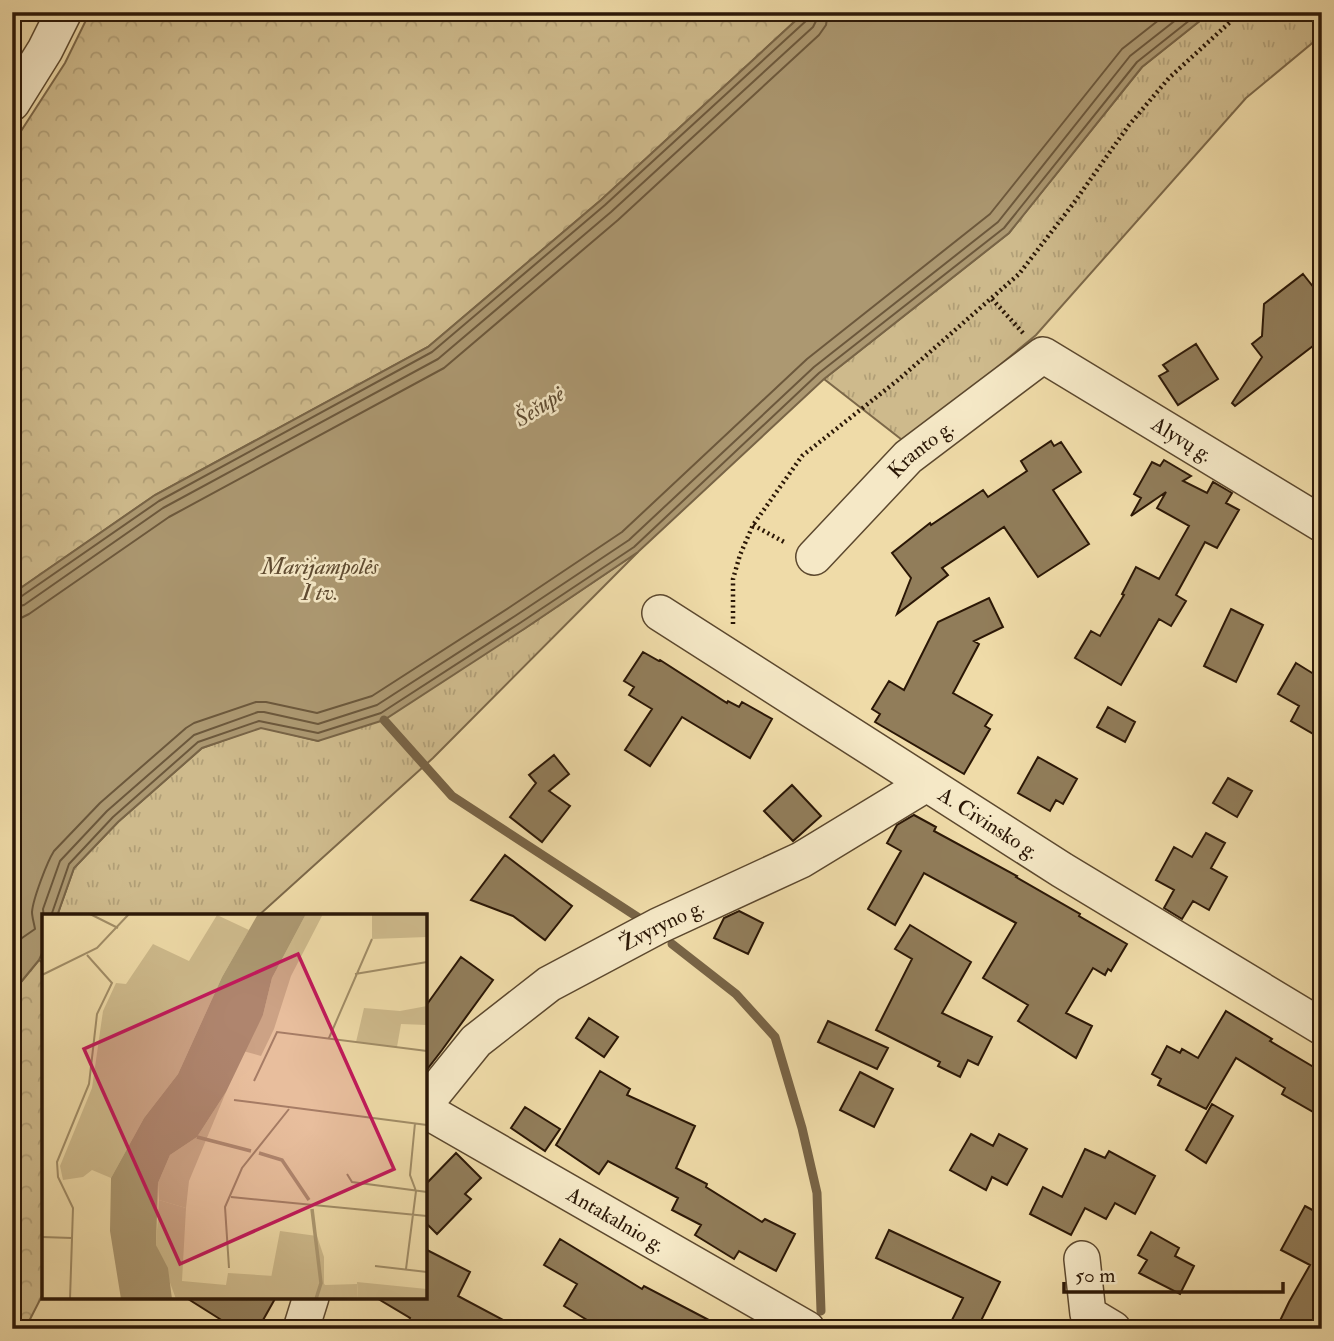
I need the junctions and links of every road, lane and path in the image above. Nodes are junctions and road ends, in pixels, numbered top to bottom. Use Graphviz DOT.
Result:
graph roads {
  1 [pos="64,12"];
  2 [pos="1241,12"];
  3 [pos="12,103"];
  4 [pos="992,299"];
  5 [pos="1043,355"];
  6 [pos="1315,507"];
  7 [pos="753,525"];
  8 [pos="814,557"];
  9 [pos="660,614"];
  10 [pos="746,669"];
  11 [pos="926,784"];
  12 [pos="1322,1027"];
  13 [pos="427,1102"];
  14 [pos="427,1111"];
  15 [pos="1082,1259"];
  16 [pos="310,1299"];
  17 [pos="301,1329"];
  18 [pos="807,1329"];
  19 [pos="1113,1329"];
  1 -- 3 [label="street"];
  2 -- 4 [label="path"];
  4 -- 5 [label="path"];
  4 -- 7 [label="path"];
  5 -- 6 [label="street, Alyvų g."];
  5 -- 8 [label="street, Kranto g."];
  7 -- 8 [label="path"];
  7 -- 10 [label="path"];
  9 -- 10 [label="street, A. Civinsko g."];
  10 -- 11 [label="street, A. Civinsko g."];
  11 -- 12 [label="street, A. Civinsko g."];
  11 -- 13 [label="street, Žvyryno g."];
  14 -- 18 [label="street, Antakalnio g."];
  15 -- 19 [label="street"];
  16 -- 17 [label="street"];
}
